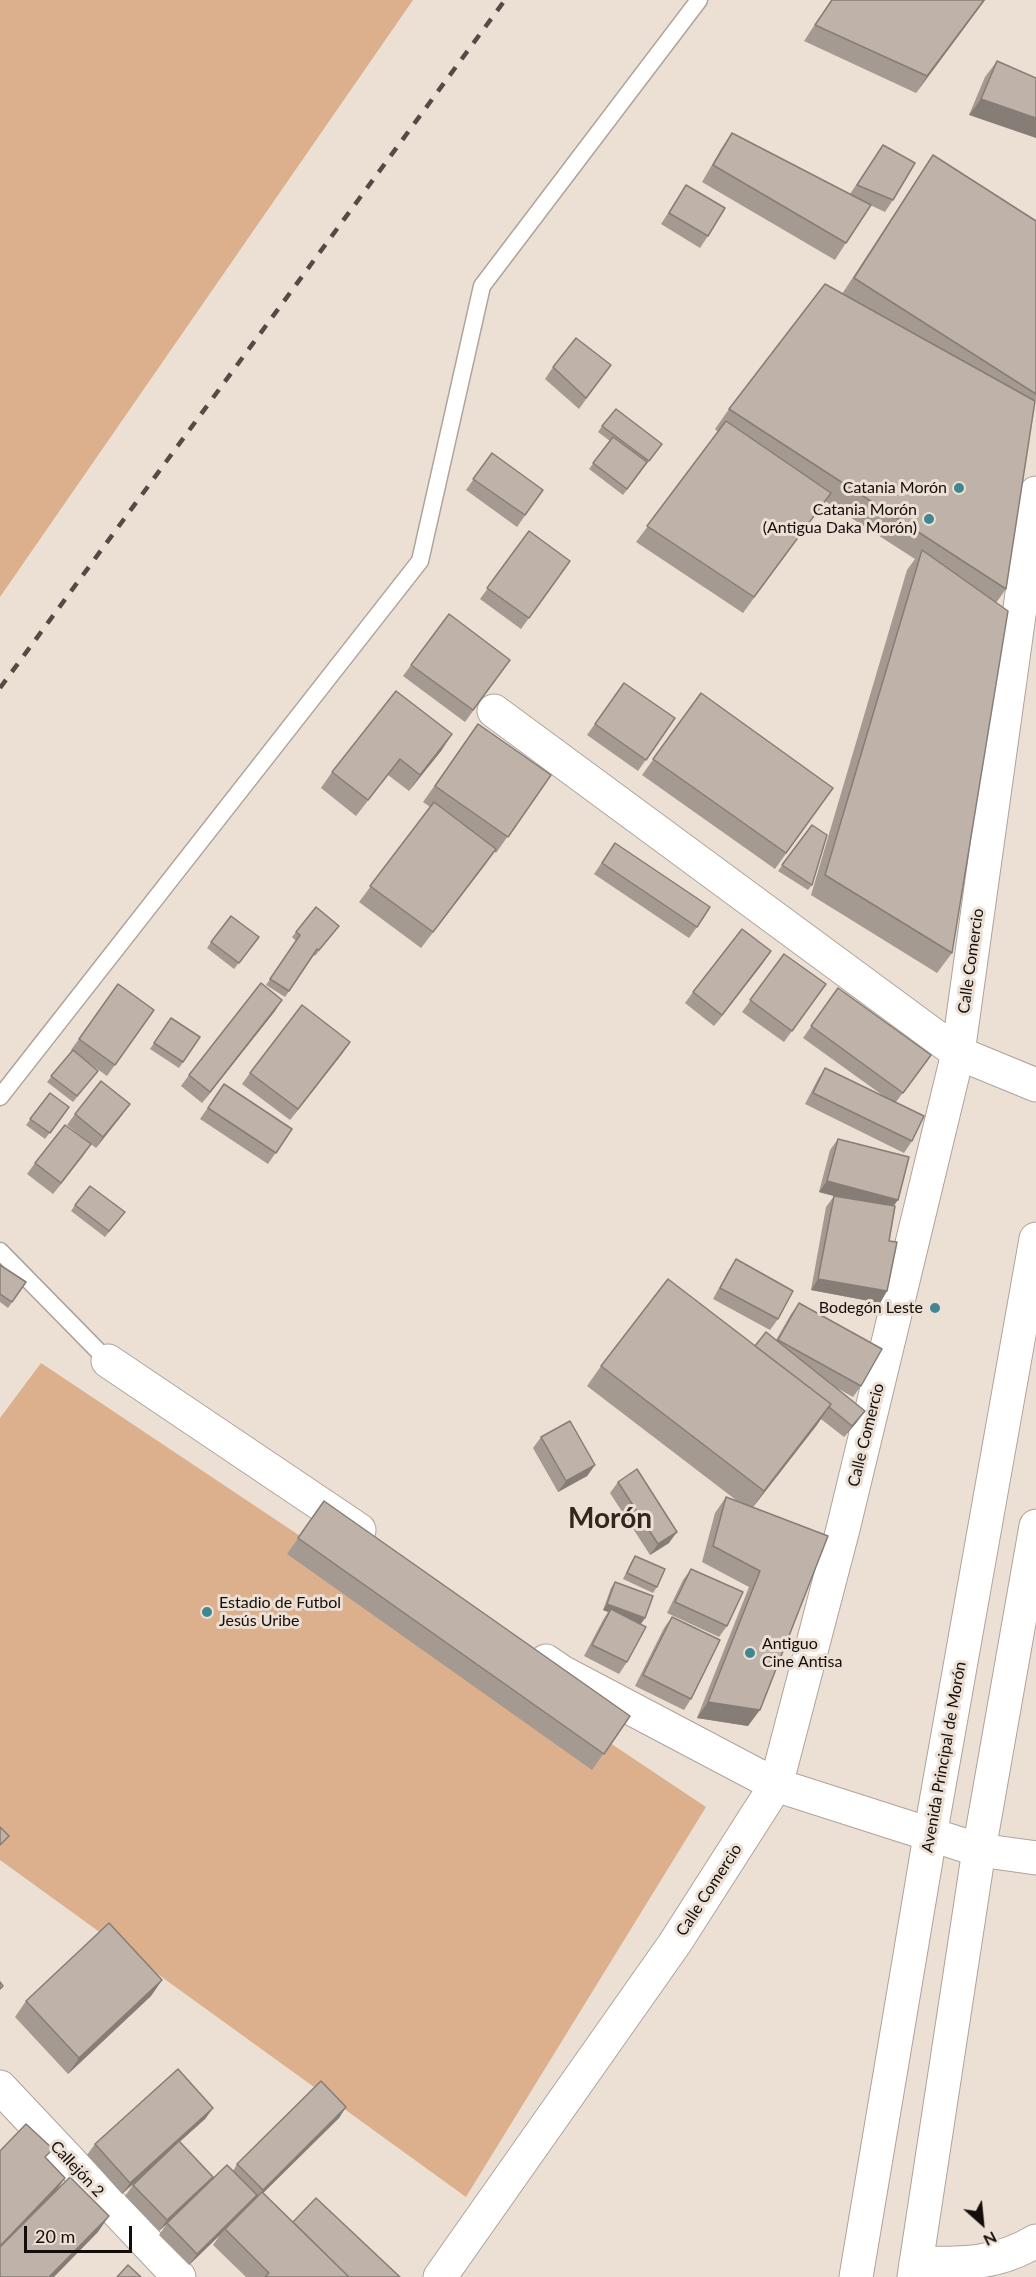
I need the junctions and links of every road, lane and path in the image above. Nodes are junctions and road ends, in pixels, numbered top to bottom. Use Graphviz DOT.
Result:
graph roads {
  1 [pos="699,0"];
  2 [pos="1036,493"];
  3 [pos="494,711"];
  4 [pos="958,1053"];
  5 [pos="1036,1084"];
  6 [pos="0,1097"];
  7 [pos="1036,1239"];
  8 [pos="0,1251"];
  9 [pos="108,1361"];
  10 [pos="1036,1526"];
  11 [pos="387,1549"];
  12 [pos="523,1645"];
  13 [pos="776,1785"];
  14 [pos="930,1836"];
  15 [pos="979,1850"];
  16 [pos="1036,1858"];
  17 [pos="0,2087"];
  18 [pos="1036,2241"];
  19 [pos="915,2270"];
  20 [pos="178,2277"];
  21 [pos="440,2277"];
  22 [pos="856,2277"];
  1 -- 6 [label="lane"];
  2 -- 4 [label="street, Calle Comercio"];
  3 -- 4 [label="street"];
  4 -- 5 [label="street"];
  4 -- 13 [label="street, Calle Comercio"];
  7 -- 14 [label="street, Avenida Principal de Morón"];
  8 -- 9 [label="lane"];
  9 -- 11 [label="street"];
  10 -- 15 [label="street"];
  12 -- 13 [label="street"];
  13 -- 14 [label="street"];
  13 -- 21 [label="street, Calle Comercio"];
  14 -- 15 [label="street"];
  14 -- 22 [label="street, Avenida Principal de Morón"];
  15 -- 16 [label="street"];
  15 -- 19 [label="street"];
  17 -- 20 [label="street, Callejón 2"];
  18 -- 19 [label="street"];
}
